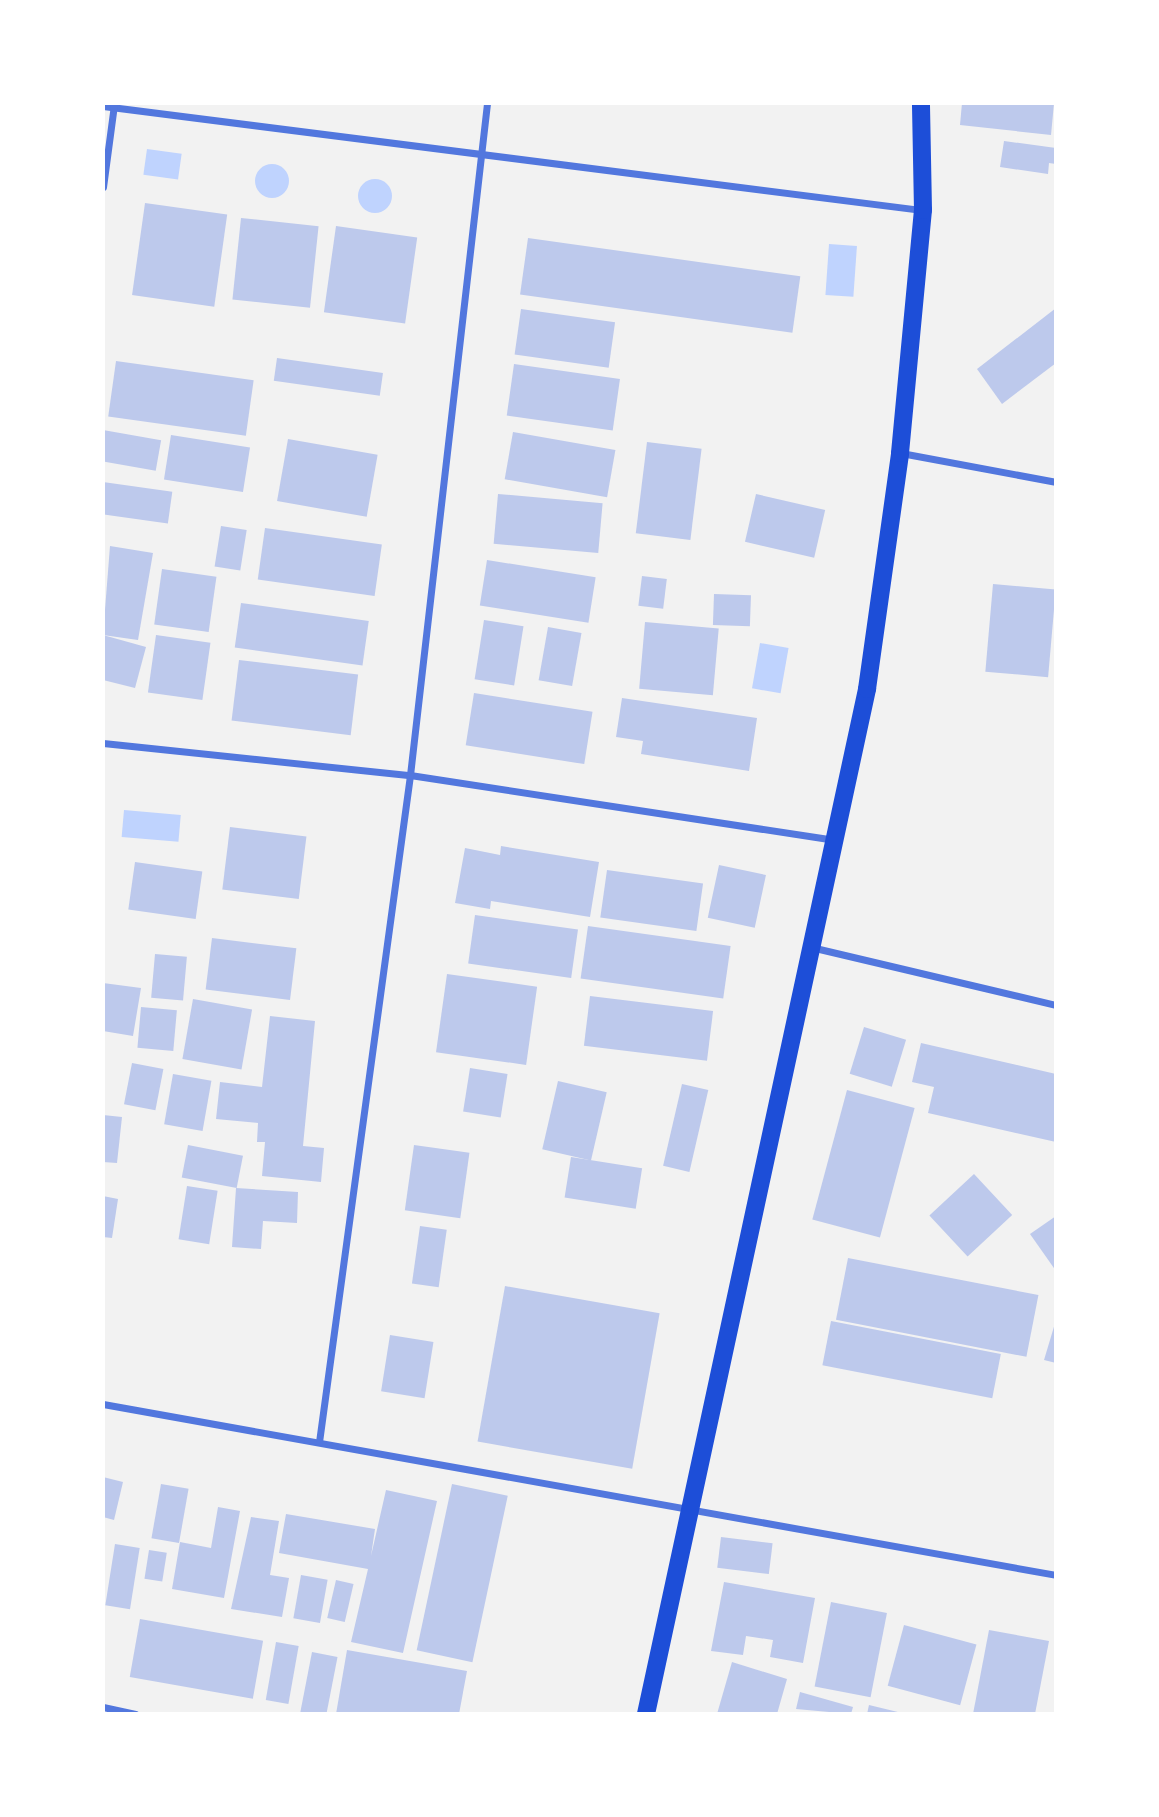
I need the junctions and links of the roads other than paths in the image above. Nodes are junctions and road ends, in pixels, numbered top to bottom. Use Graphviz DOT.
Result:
graph roads {
  1 [pos="487,103"];
  2 [pos="921,103"];
  3 [pos="114,105"];
  4 [pos="103,106"];
  5 [pos="482,153"];
  6 [pos="103,187"];
  7 [pos="923,210"];
  8 [pos="900,453"];
  9 [pos="1056,482"];
  10 [pos="103,743"];
  11 [pos="410,775"];
  12 [pos="839,840"];
  13 [pos="815,948"];
  14 [pos="1056,1005"];
  15 [pos="103,1404"];
  16 [pos="319,1442"];
  17 [pos="691,1506"];
  18 [pos="1056,1575"];
  19 [pos="103,1707"];
  20 [pos="135,1714"];
  21 [pos="646,1714"];
  1 -- 5 [label="street"];
  2 -- 7 [label="main road"];
  3 -- 4 [label="street"];
  3 -- 5 [label="street"];
  3 -- 6 [label="street"];
  5 -- 7 [label="street"];
  5 -- 11 [label="street"];
  7 -- 8 [label="main road"];
  8 -- 9 [label="street"];
  8 -- 12 [label="main road"];
  10 -- 11 [label="street"];
  11 -- 12 [label="street"];
  11 -- 16 [label="street"];
  12 -- 13 [label="main road"];
  13 -- 14 [label="street"];
  13 -- 17 [label="main road"];
  15 -- 16 [label="street"];
  16 -- 17 [label="street"];
  17 -- 18 [label="street"];
  17 -- 21 [label="main road"];
  19 -- 20 [label="street"];
}
